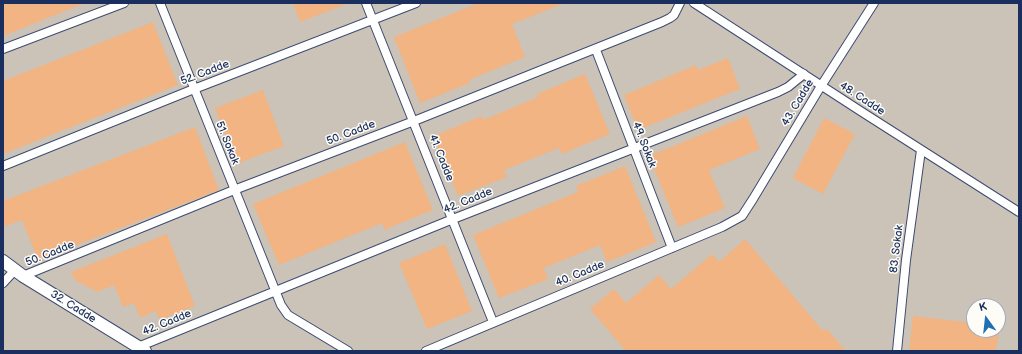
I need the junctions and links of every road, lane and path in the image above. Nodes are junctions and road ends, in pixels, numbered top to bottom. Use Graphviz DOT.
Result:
graph roads {
  1 [pos="124,3"];
  2 [pos="160,3"];
  3 [pos="366,3"];
  4 [pos="416,3"];
  5 [pos="680,3"];
  6 [pos="694,3"];
  7 [pos="874,3"];
  8 [pos="373,20"];
  9 [pos="3,49"];
  10 [pos="596,50"];
  11 [pos="804,74"];
  12 [pos="821,86"];
  13 [pos="194,89"];
  14 [pos="414,121"];
  15 [pos="633,148"];
  16 [pos="921,150"];
  17 [pos="3,166"];
  18 [pos="234,190"];
  19 [pos="1019,212"];
  20 [pos="742,216"];
  21 [pos="453,219"];
  22 [pos="672,248"];
  23 [pos="3,261"];
  24 [pos="19,274"];
  25 [pos="3,283"];
  26 [pos="274,291"];
  27 [pos="493,322"];
  28 [pos="141,349"];
  29 [pos="348,351"];
  30 [pos="426,351"];
  31 [pos="897,351"];
  1 -- 9 [label="street"];
  2 -- 13 [label="street, 51. Sokak"];
  3 -- 8 [label="street, 41. Cadde"];
  4 -- 8 [label="street, 52. Cadde"];
  5 -- 10 [label="street, 50. Cadde"];
  6 -- 11 [label="street, 48. Cadde"];
  7 -- 12 [label="street, 43. Cadde"];
  8 -- 13 [label="street, 52. Cadde"];
  8 -- 14 [label="street, 41. Cadde"];
  10 -- 14 [label="street, 50. Cadde"];
  10 -- 15 [label="street, 49. Sokak"];
  11 -- 12 [label="street, 48. Cadde"];
  11 -- 15 [label="street, 42. Cadde"];
  12 -- 16 [label="street, 48. Cadde"];
  12 -- 20 [label="street, 43. Cadde"];
  13 -- 17 [label="street, 52. Cadde"];
  13 -- 18 [label="street, 51. Sokak"];
  14 -- 18 [label="street, 50. Cadde"];
  14 -- 21 [label="street, 41. Cadde"];
  15 -- 21 [label="street, 42. Cadde"];
  15 -- 22 [label="street, 49. Sokak"];
  16 -- 19 [label="street, 48. Cadde"];
  16 -- 31 [label="street, 83. Sokak"];
  18 -- 24 [label="street, 50. Cadde"];
  18 -- 26 [label="street, 51. Sokak"];
  20 -- 22 [label="street, 40. Cadde"];
  21 -- 26 [label="street, 42. Cadde"];
  21 -- 27 [label="street, 41. Cadde"];
  22 -- 27 [label="street, 40. Cadde"];
  23 -- 24 [label="street, 32. Cadde"];
  24 -- 25 [label="street, 50. Cadde"];
  24 -- 28 [label="street, 32. Cadde"];
  26 -- 28 [label="street, 42. Cadde"];
  26 -- 29 [label="street"];
  27 -- 30 [label="street, 40. Cadde"];
}
